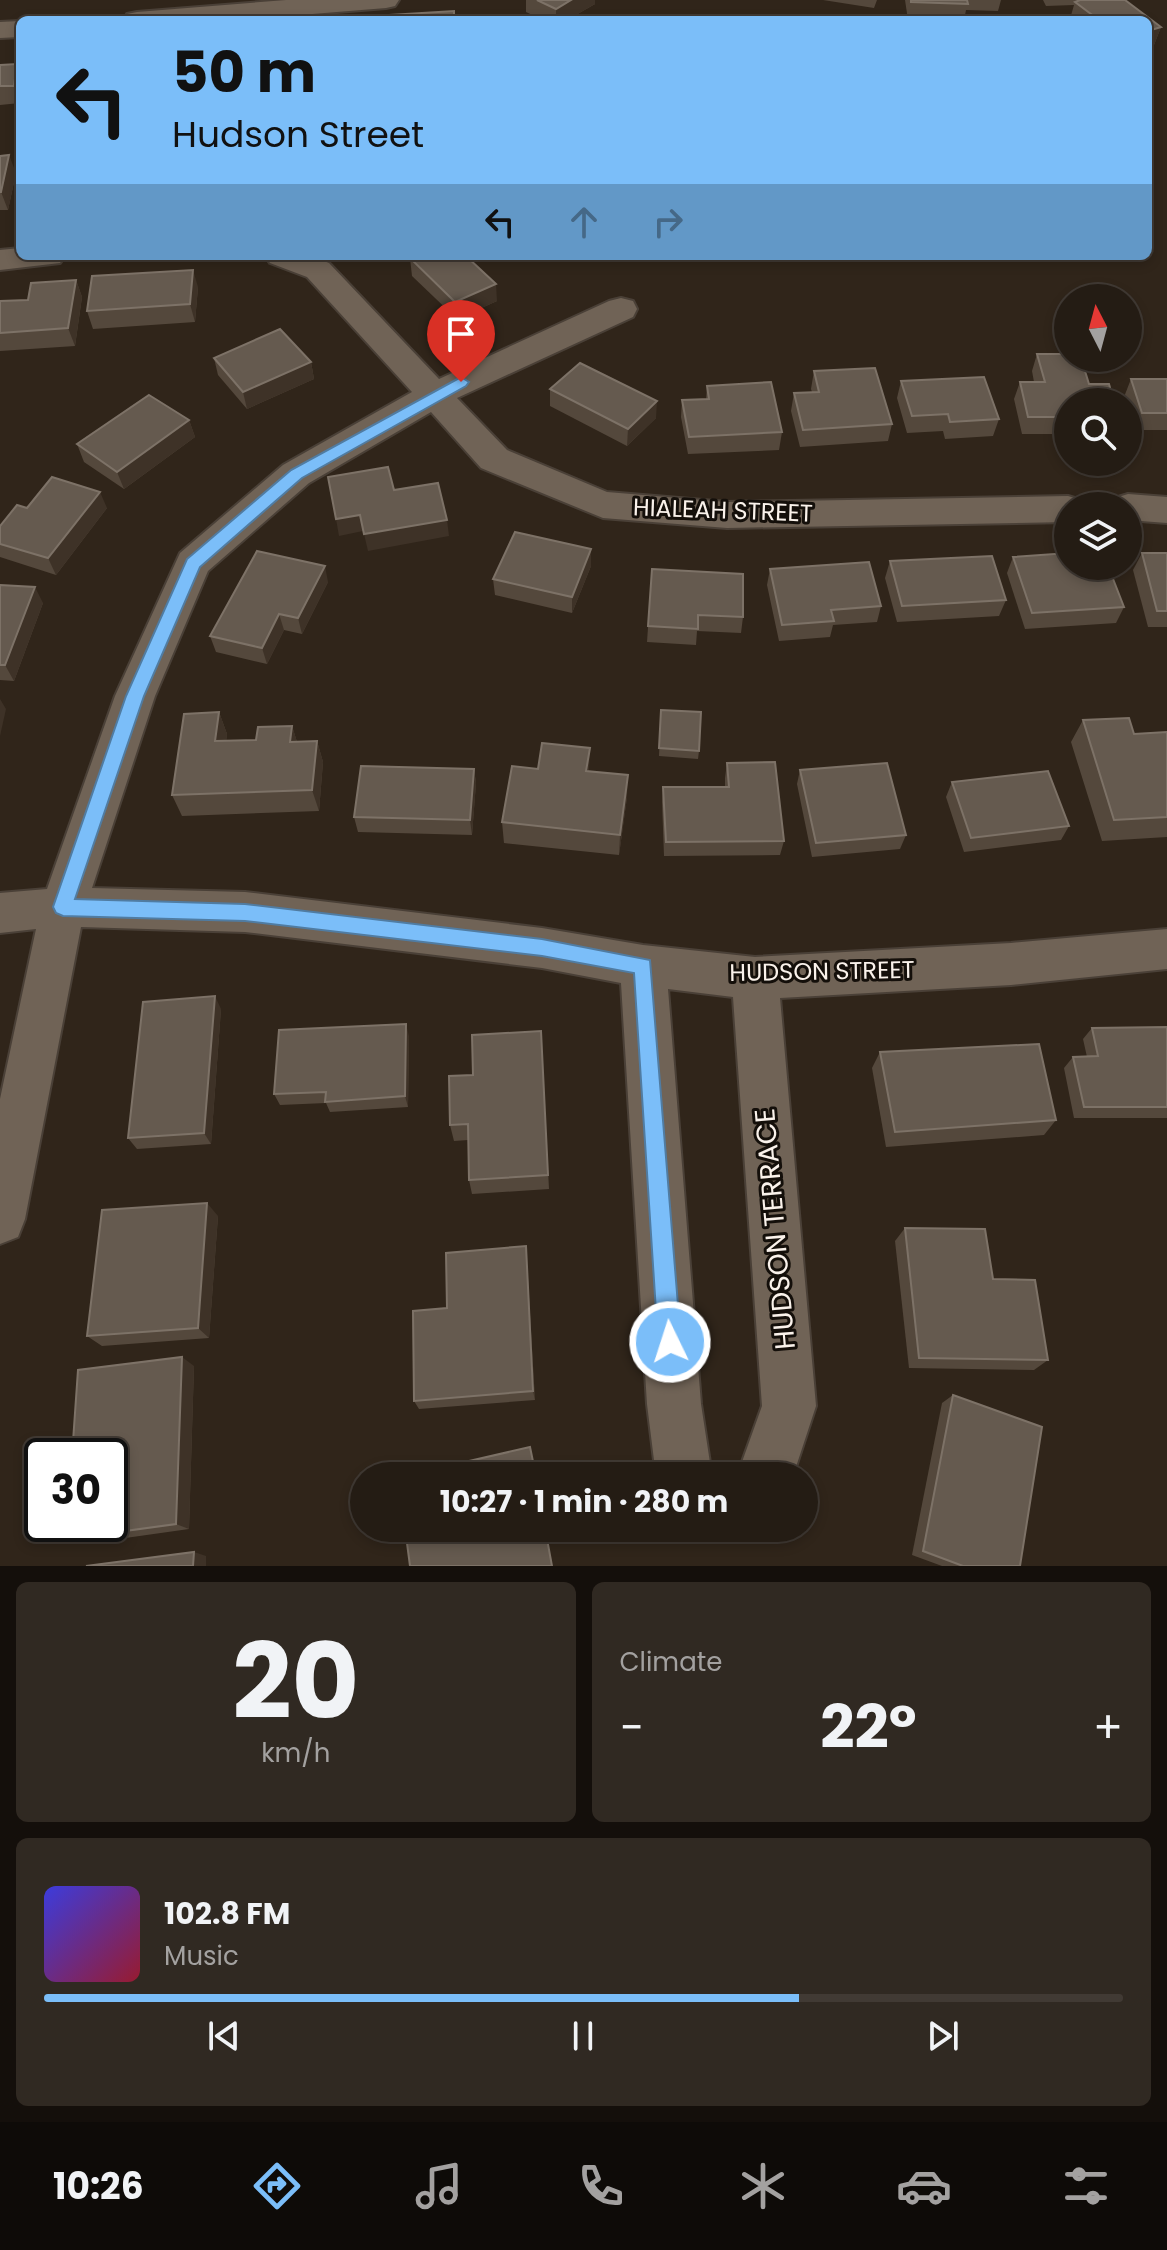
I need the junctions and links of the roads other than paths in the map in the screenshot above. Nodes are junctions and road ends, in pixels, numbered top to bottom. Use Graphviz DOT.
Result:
graph roads {
  1 [pos="386,0"];
  2 [pos="187,16"];
  3 [pos="292,260"];
  4 [pos="621,309"];
  5 [pos="434,395"];
  6 [pos="1142,508"];
  7 [pos="1054,509"];
  8 [pos="1167,510"];
  9 [pos="63,907"];
  10 [pos="0,913"];
  11 [pos="1167,949"];
  12 [pos="643,966"];
  13 [pos="755,978"];
  14 [pos="0,1219"];
  15 [pos="682,1462"];
  16 [pos="770,1462"];
  1 -- 2 [label="street"];
  3 -- 5 [label="street, HIALEAH STREET"];
  4 -- 5 [label="street"];
  5 -- 7 [label="street, HIALEAH STREET"];
  5 -- 9 [label="street"];
  6 -- 8 [label="street"];
  9 -- 10 [label="street, HUDSON STREET"];
  9 -- 12 [label="street, HUDSON STREET"];
  9 -- 14 [label="street"];
  11 -- 13 [label="street, HUDSON STREET"];
  12 -- 13 [label="street, HUDSON STREET"];
  12 -- 15 [label="street"];
  13 -- 16 [label="street, HUDSON TERRACE"];
}
